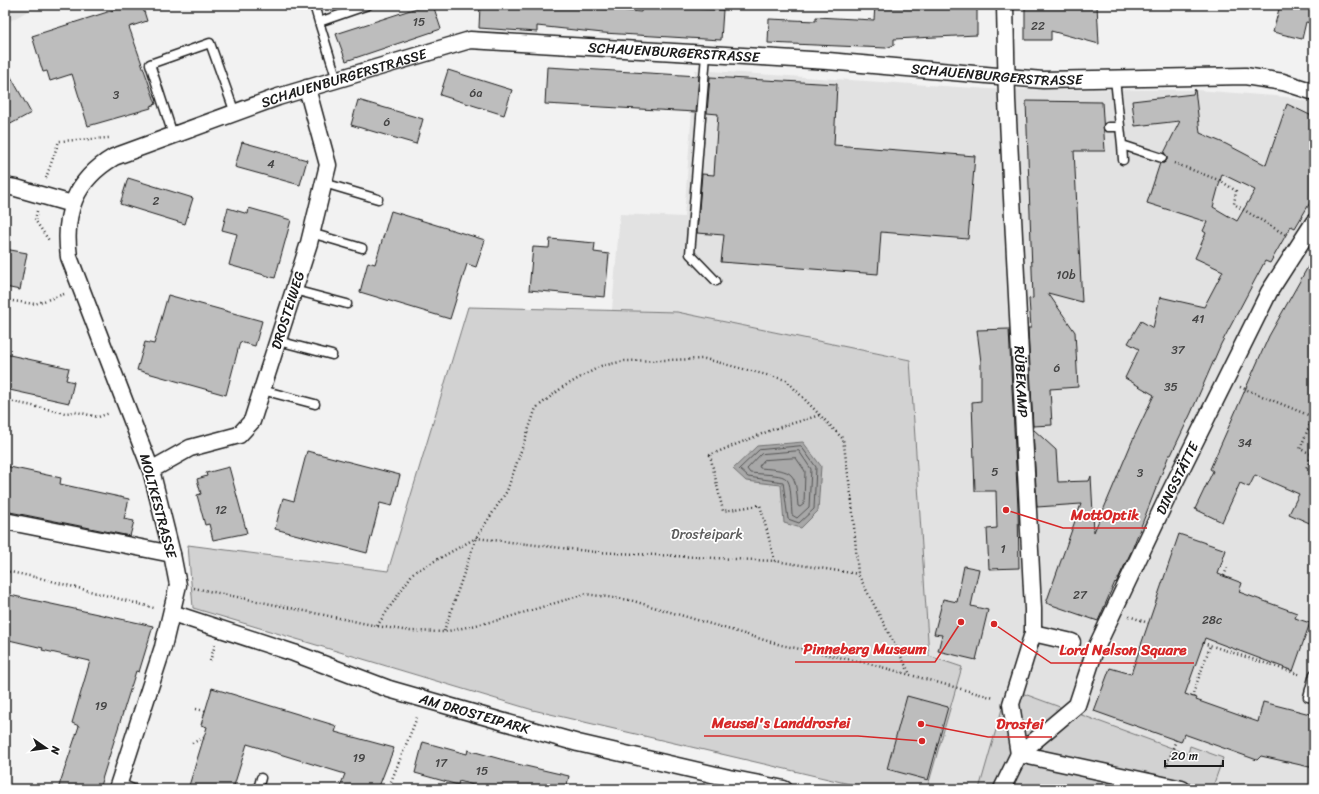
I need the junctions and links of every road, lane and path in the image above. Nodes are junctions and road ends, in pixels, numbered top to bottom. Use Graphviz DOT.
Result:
graph roads {
  1 [pos="314,5"];
  2 [pos="368,5"];
  3 [pos="1005,5"];
  4 [pos="319,22"];
  5 [pos="706,55"];
  6 [pos="1006,78"];
  7 [pos="1115,79"];
  8 [pos="337,80"];
  9 [pos="307,88"];
  10 [pos="1314,92"];
  11 [pos="235,113"];
  12 [pos="1108,127"];
  13 [pos="1120,127"];
  14 [pos="173,135"];
  15 [pos="1122,145"];
  16 [pos="1162,158"];
  17 [pos="1123,160"];
  18 [pos="324,183"];
  19 [pos="5,186"];
  20 [pos="378,199"];
  21 [pos="72,204"];
  22 [pos="1314,222"];
  23 [pos="311,233"];
  24 [pos="1300,244"];
  25 [pos="362,248"];
  26 [pos="716,281"];
  27 [pos="80,287"];
  28 [pos="294,290"];
  29 [pos="5,300"];
  30 [pos="347,304"];
  31 [pos="278,341"];
  32 [pos="332,355"];
  33 [pos="1225,380"];
  34 [pos="262,390"];
  35 [pos="5,400"];
  36 [pos="315,404"];
  37 [pos="126,407"];
  38 [pos="820,415"];
  39 [pos="151,470"];
  40 [pos="1314,472"];
  41 [pos="5,521"];
  42 [pos="476,538"];
  43 [pos="172,554"];
  44 [pos="775,561"];
  45 [pos="1227,568"];
  46 [pos="5,571"];
  47 [pos="858,574"];
  48 [pos="1224,576"];
  49 [pos="178,585"];
  50 [pos="172,613"];
  51 [pos="377,626"];
  52 [pos="444,632"];
  53 [pos="1033,633"];
  54 [pos="1203,643"];
  55 [pos="1210,646"];
  56 [pos="1095,650"];
  57 [pos="1292,672"];
  58 [pos="911,674"];
  59 [pos="1314,674"];
  60 [pos="1192,697"];
  61 [pos="1311,698"];
  62 [pos="425,700"];
  63 [pos="1011,704"];
  64 [pos="196,709"];
  65 [pos="205,711"];
  66 [pos="204,738"];
  67 [pos="1176,740"];
  68 [pos="192,743"];
  69 [pos="1019,754"];
  70 [pos="261,778"];
  71 [pos="1159,784"];
  72 [pos="123,787"];
  73 [pos="258,789"];
  74 [pos="388,789"];
  75 [pos="784,789"];
  76 [pos="1002,789"];
  77 [pos="1182,789"];
  1 -- 4 [label="lane"];
  2 -- 4 [label="lane"];
  3 -- 6 [label="street, RÜBEKAMP"];
  4 -- 8 [label="lane"];
  5 -- 6 [label="street, SCHAUENBURGERSTRASSE"];
  5 -- 8 [label="street, SCHAUENBURGERSTRASSE"];
  5 -- 26 [label="lane"];
  6 -- 7 [label="street, SCHAUENBURGERSTRASSE"];
  6 -- 53 [label="street, RÜBEKAMP"];
  7 -- 10 [label="street, SCHAUENBURGERSTRASSE"];
  7 -- 13 [label="lane"];
  8 -- 9 [label="street, SCHAUENBURGERSTRASSE"];
  9 -- 11 [label="street, SCHAUENBURGERSTRASSE"];
  9 -- 18 [label="street, DROSTEIWEG"];
  11 -- 14 [label="street, SCHAUENBURGERSTRASSE"];
  11 -- 14 [label="lane"];
  12 -- 13 [label="lane"];
  13 -- 15 [label="lane"];
  14 -- 21 [label="street, SCHAUENBURGERSTRASSE"];
  15 -- 16 [label="lane"];
  15 -- 17 [label="lane"];
  16 -- 24 [label="path"];
  18 -- 20 [label="lane"];
  18 -- 23 [label="street, DROSTEIWEG"];
  19 -- 21 [label="street"];
  21 -- 27 [label="street, MOLTKESTRASSE"];
  22 -- 24 [label="street, DINGSTÄTTE"];
  23 -- 25 [label="lane"];
  23 -- 28 [label="street, DROSTEIWEG"];
  24 -- 33 [label="street, DINGSTÄTTE"];
  27 -- 29 [label="path"];
  27 -- 37 [label="street, MOLTKESTRASSE"];
  28 -- 30 [label="lane"];
  28 -- 31 [label="street, DROSTEIWEG"];
  31 -- 32 [label="lane"];
  31 -- 34 [label="street, DROSTEIWEG"];
  33 -- 40 [label="path"];
  33 -- 56 [label="street, DINGSTÄTTE"];
  34 -- 36 [label="lane"];
  34 -- 39 [label="street, DROSTEIWEG"];
  35 -- 37 [label="path"];
  37 -- 39 [label="street, MOLTKESTRASSE"];
  38 -- 42 [label="path"];
  38 -- 44 [label="path"];
  38 -- 47 [label="path"];
  39 -- 43 [label="street, MOLTKESTRASSE"];
  41 -- 43 [label="street"];
  42 -- 44 [label="path"];
  42 -- 51 [label="path"];
  42 -- 52 [label="path"];
  43 -- 49 [label="street, MOLTKESTRASSE"];
  44 -- 47 [label="path"];
  45 -- 48 [label="path"];
  46 -- 50 [label="path"];
  47 -- 58 [label="path"];
  49 -- 50 [label="street, MOLTKESTRASSE"];
  49 -- 51 [label="path"];
  50 -- 62 [label="street, AM DROSTEIPARK"];
  50 -- 72 [label="street, MOLTKESTRASSE"];
  51 -- 52 [label="path"];
  52 -- 58 [label="path"];
  53 -- 56 [label="street"];
  53 -- 63 [label="street, RÜBEKAMP"];
  54 -- 55 [label="path"];
  55 -- 57 [label="path"];
  55 -- 60 [label="path"];
  56 -- 69 [label="street, DINGSTÄTTE"];
  58 -- 63 [label="path"];
  59 -- 61 [label="lane"];
  62 -- 74 [label="path"];
  62 -- 75 [label="street, AM DROSTEIPARK"];
  63 -- 69 [label="street, RÜBEKAMP"];
  64 -- 65 [label="path"];
  66 -- 68 [label="path"];
  67 -- 71 [label="path"];
  69 -- 71 [label="street"];
  69 -- 76 [label="street, DINGSTÄTTE"];
  70 -- 73 [label="lane"];
  71 -- 77 [label="street"];
}
